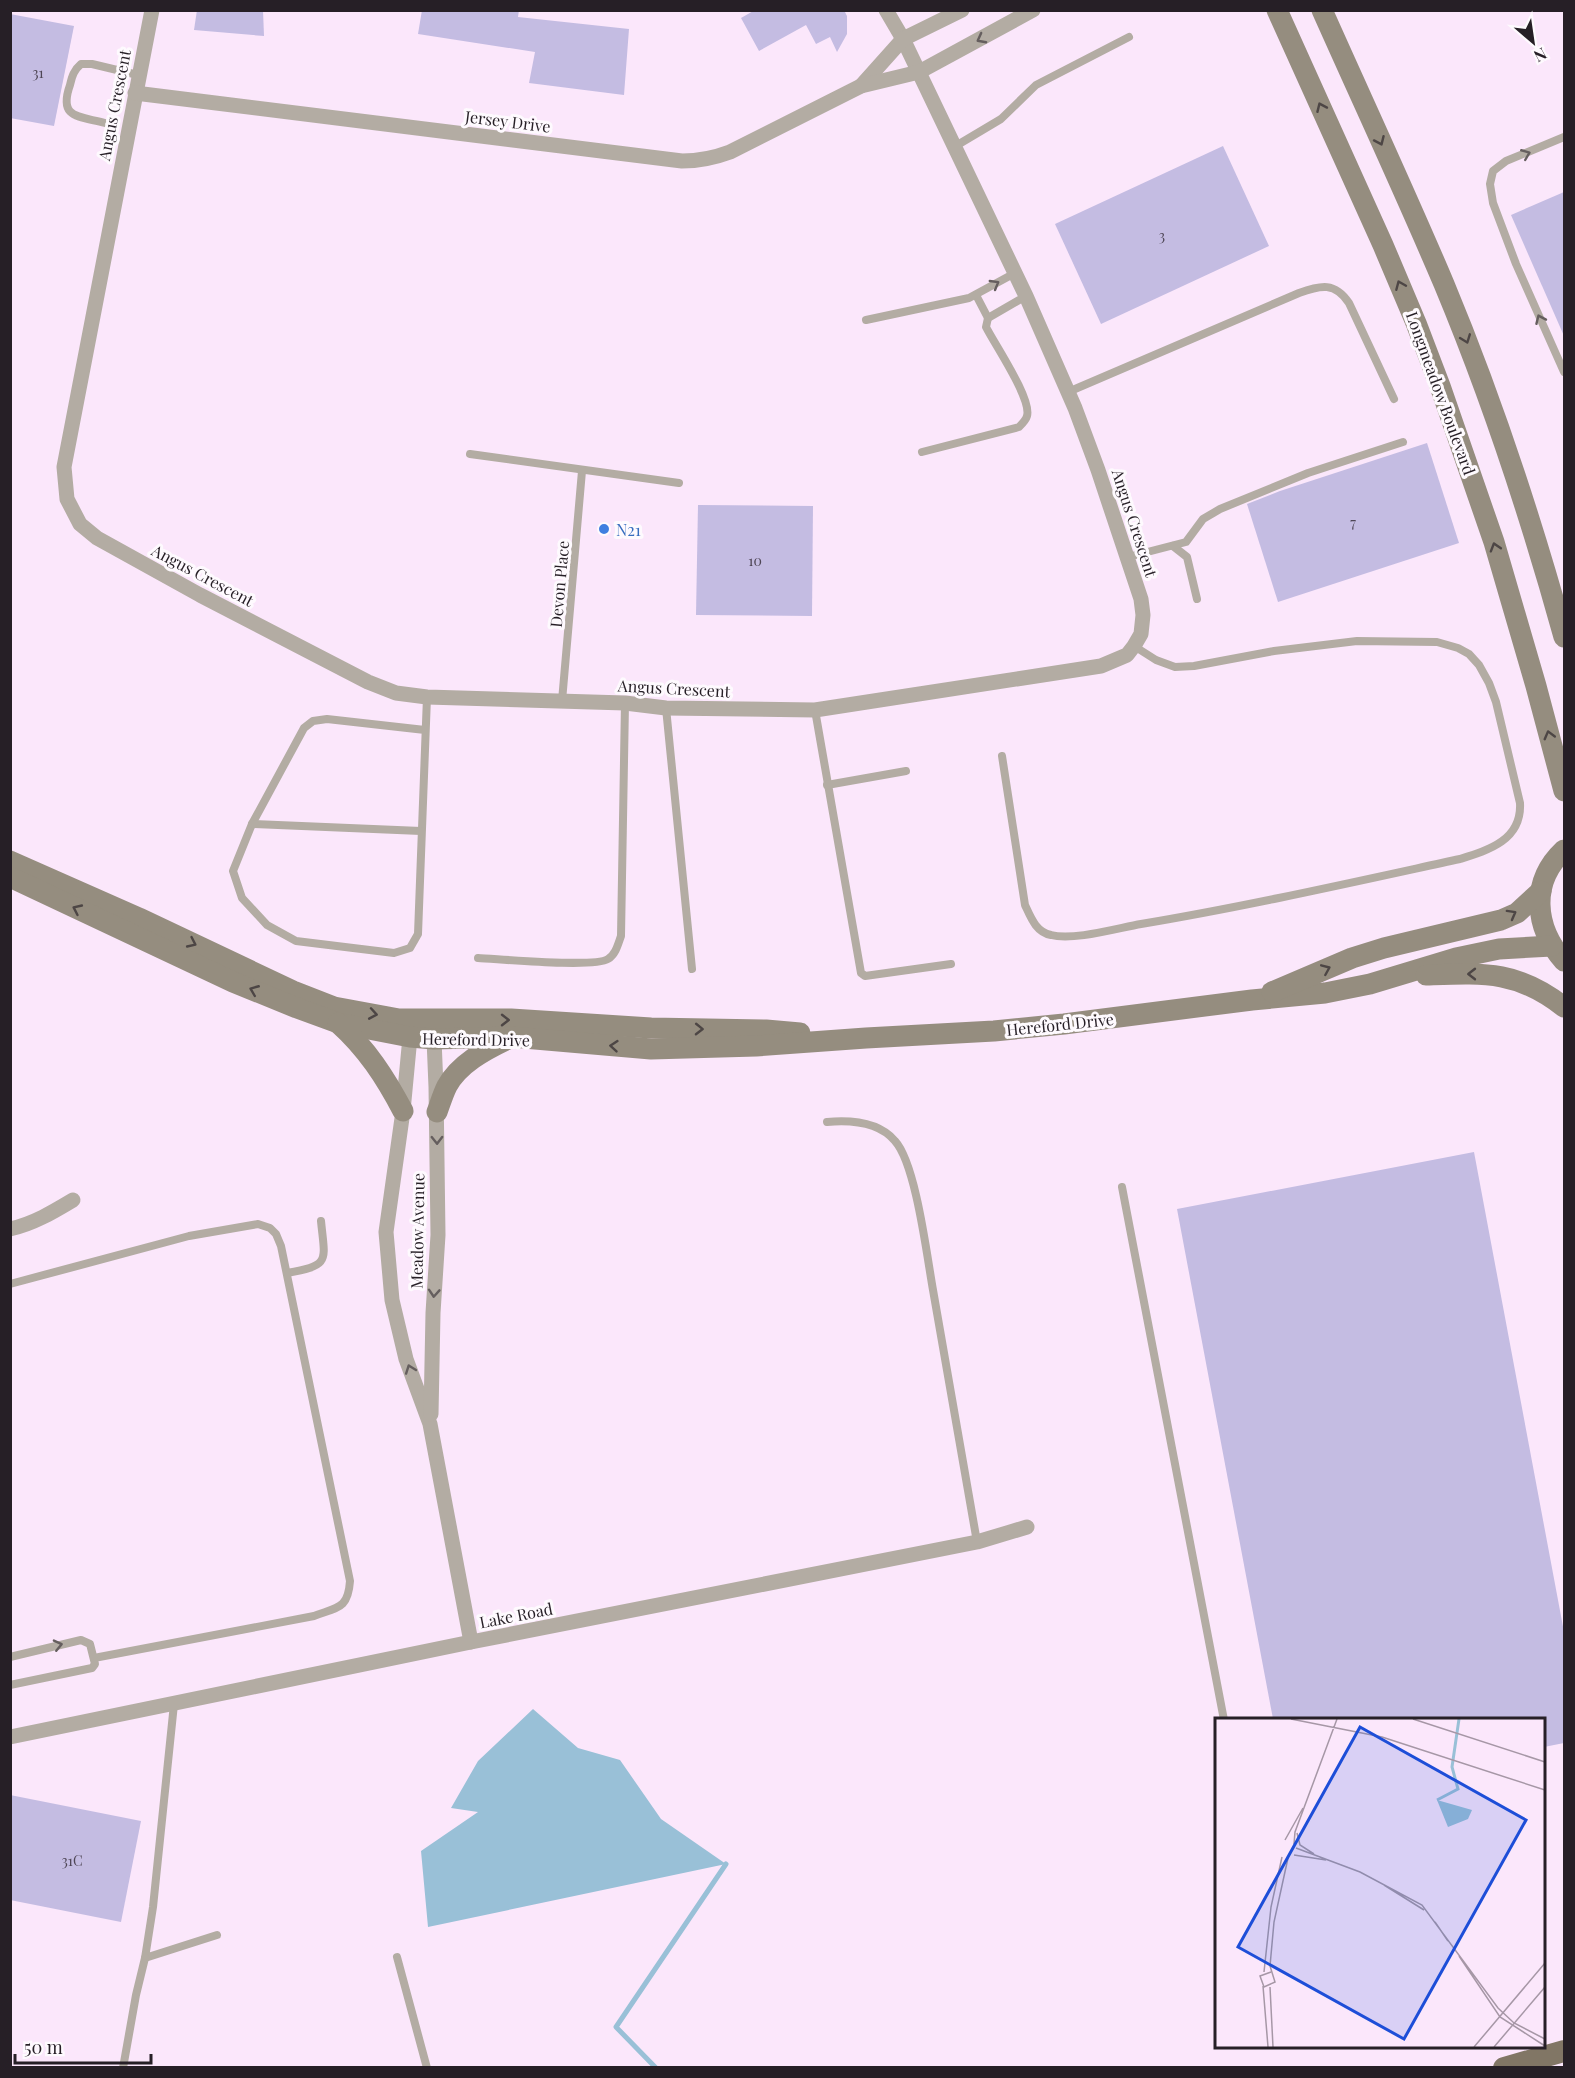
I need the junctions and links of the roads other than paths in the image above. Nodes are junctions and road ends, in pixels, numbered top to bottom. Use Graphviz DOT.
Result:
graph roads {
  1 [pos="152,10"];
  2 [pos="886,10"];
  3 [pos="962,10"];
  4 [pos="1033,10"];
  5 [pos="1277,10"];
  6 [pos="1322,10"];
  7 [pos="1130,37"];
  8 [pos="903,39"];
  9 [pos="919,72"];
  10 [pos="138,75"];
  11 [pos="861,86"];
  12 [pos="135,93"];
  13 [pos="105,123"];
  14 [pos="1564,137"];
  15 [pos="954,147"];
  16 [pos="1015,273"];
  17 [pos="976,295"];
  18 [pos="1026,296"];
  19 [pos="988,318"];
  20 [pos="866,320"];
  21 [pos="1564,372"];
  22 [pos="1068,392"];
  23 [pos="1394,399"];
  24 [pos="1403,442"];
  25 [pos="922,452"];
  26 [pos="470,454"];
  27 [pos="582,471"];
  28 [pos="679,483"];
  29 [pos="1173,546"];
  30 [pos="1128,557"];
  31 [pos="1197,599"];
  32 [pos="1564,637"];
  33 [pos="1134,646"];
  34 [pos="427,697"];
  35 [pos="562,701"];
  36 [pos="625,704"];
  37 [pos="666,708"];
  38 [pos="814,710"];
  39 [pos="425,730"];
  40 [pos="1002,756"];
  41 [pos="906,771"];
  42 [pos="827,785"];
  43 [pos="1564,791"];
  44 [pos="252,824"];
  45 [pos="421,831"];
  46 [pos="1564,850"];
  47 [pos="10,861"];
  48 [pos="10,877"];
  49 [pos="1541,891"];
  50 [pos="1558,953"];
  51 [pos="478,958"];
  52 [pos="951,964"];
  53 [pos="692,969"];
  54 [pos="1401,976"];
  55 [pos="1252,1000"];
  56 [pos="1564,1007"];
  57 [pos="399,1019"];
  58 [pos="446,1020"];
  59 [pos="338,1023"];
  60 [pos="422,1036"];
  61 [pos="512,1037"];
  62 [pos="866,1038"];
  63 [pos="403,1111"];
  64 [pos="437,1112"];
  65 [pos="827,1122"];
  66 [pos="1122,1187"];
  67 [pos="73,1200"];
  68 [pos="321,1221"];
  69 [pos="10,1229"];
  70 [pos="286,1273"];
  71 [pos="10,1284"];
  72 [pos="430,1424"];
  73 [pos="1028,1527"];
  74 [pos="977,1542"];
  75 [pos="471,1642"];
  76 [pos="10,1657"];
  77 [pos="94,1658"];
  78 [pos="10,1685"];
  79 [pos="174,1704"];
  80 [pos="1224,1718"];
  81 [pos="10,1737"];
  82 [pos="217,1935"];
  83 [pos="145,1958"];
  84 [pos="397,1958"];
  85 [pos="1564,2051"];
  86 [pos="123,2067"];
  87 [pos="427,2067"];
  88 [pos="1504,2067"];
  1 -- 10 [label="street, Angus Crescent"];
  2 -- 8 [label="street, Angus Crescent"];
  3 -- 8 [label="street, Jersey Drive"];
  4 -- 9 [label="street, Jersey Drive, one-way"];
  43 -- 5 [label="street, Longmeadow Boulevard, one-way"];
  6 -- 32 [label="street, one-way"];
  7 -- 15 [label="lane"];
  8 -- 9 [label="street, Angus Crescent"];
  8 -- 11 [label="street, Jersey Drive"];
  9 -- 11 [label="street, Jersey Drive"];
  9 -- 15 [label="street, Angus Crescent"];
  10 -- 12 [label="street, Angus Crescent"];
  10 -- 13 [label="lane"];
  11 -- 12 [label="street, Jersey Drive"];
  12 -- 34 [label="street, Angus Crescent"];
  21 -- 14 [label="lane, one-way"];
  15 -- 16 [label="street, Angus Crescent"];
  17 -- 16 [label="lane, one-way"];
  16 -- 18 [label="street, Angus Crescent"];
  17 -- 19 [label="lane"];
  17 -- 20 [label="lane"];
  18 -- 19 [label="lane"];
  18 -- 22 [label="street, Angus Crescent"];
  19 -- 25 [label="lane"];
  22 -- 23 [label="lane"];
  22 -- 30 [label="street, Angus Crescent"];
  24 -- 29 [label="lane"];
  26 -- 27 [label="lane"];
  27 -- 28 [label="lane"];
  27 -- 35 [label="lane, Devon Place"];
  29 -- 30 [label="lane"];
  29 -- 31 [label="lane"];
  30 -- 33 [label="street, Angus Crescent"];
  33 -- 38 [label="street, Angus Crescent"];
  33 -- 40 [label="lane"];
  34 -- 35 [label="street, Angus Crescent"];
  34 -- 39 [label="lane"];
  35 -- 36 [label="street, Angus Crescent"];
  36 -- 37 [label="street, Angus Crescent"];
  36 -- 51 [label="lane"];
  37 -- 38 [label="street, Angus Crescent"];
  37 -- 53 [label="lane"];
  38 -- 42 [label="lane"];
  39 -- 44 [label="lane"];
  39 -- 45 [label="lane"];
  41 -- 42 [label="lane"];
  42 -- 52 [label="lane"];
  44 -- 45 [label="lane"];
  44 -- 45 [label="lane"];
  46 -- 49 [label="street"];
  47 -- 57 [label="street, Hereford Drive, one-way"];
  59 -- 48 [label="street, Hereford Drive, one-way"];
  49 -- 50 [label="street"];
  55 -- 49 [label="street, Hereford Drive, one-way"];
  50 -- 54 [label="street, Hereford Drive"];
  54 -- 55 [label="street, Hereford Drive"];
  56 -- 54 [label="street, one-way"];
  55 -- 62 [label="street, Hereford Drive"];
  57 -- 58 [label="street, Hereford Drive"];
  57 -- 60 [label="street"];
  58 -- 60 [label="street"];
  58 -- 62 [label="street, Hereford Drive, one-way"];
  59 -- 60 [label="street, Hereford Drive"];
  59 -- 63 [label="street"];
  60 -- 61 [label="street, Hereford Drive"];
  60 -- 63 [label="street, Meadow Avenue"];
  60 -- 64 [label="street, Meadow Avenue"];
  62 -- 61 [label="street, Hereford Drive, one-way"];
  61 -- 64 [label="street"];
  72 -- 63 [label="street, Meadow Avenue, one-way"];
  64 -- 72 [label="street, Meadow Avenue, one-way"];
  65 -- 74 [label="lane"];
  66 -- 80 [label="lane"];
  67 -- 69 [label="street"];
  68 -- 70 [label="lane"];
  70 -- 71 [label="lane"];
  70 -- 77 [label="lane"];
  72 -- 75 [label="street, Meadow Avenue"];
  73 -- 74 [label="street, Lake Road"];
  74 -- 75 [label="street, Lake Road"];
  75 -- 79 [label="street, Lake Road"];
  76 -- 77 [label="lane, one-way"];
  77 -- 78 [label="lane"];
  79 -- 81 [label="street, Lake Road"];
  79 -- 83 [label="lane"];
  82 -- 83 [label="lane"];
  83 -- 86 [label="lane"];
  84 -- 87 [label="lane"];
  85 -- 88 [label="main road"];
}
